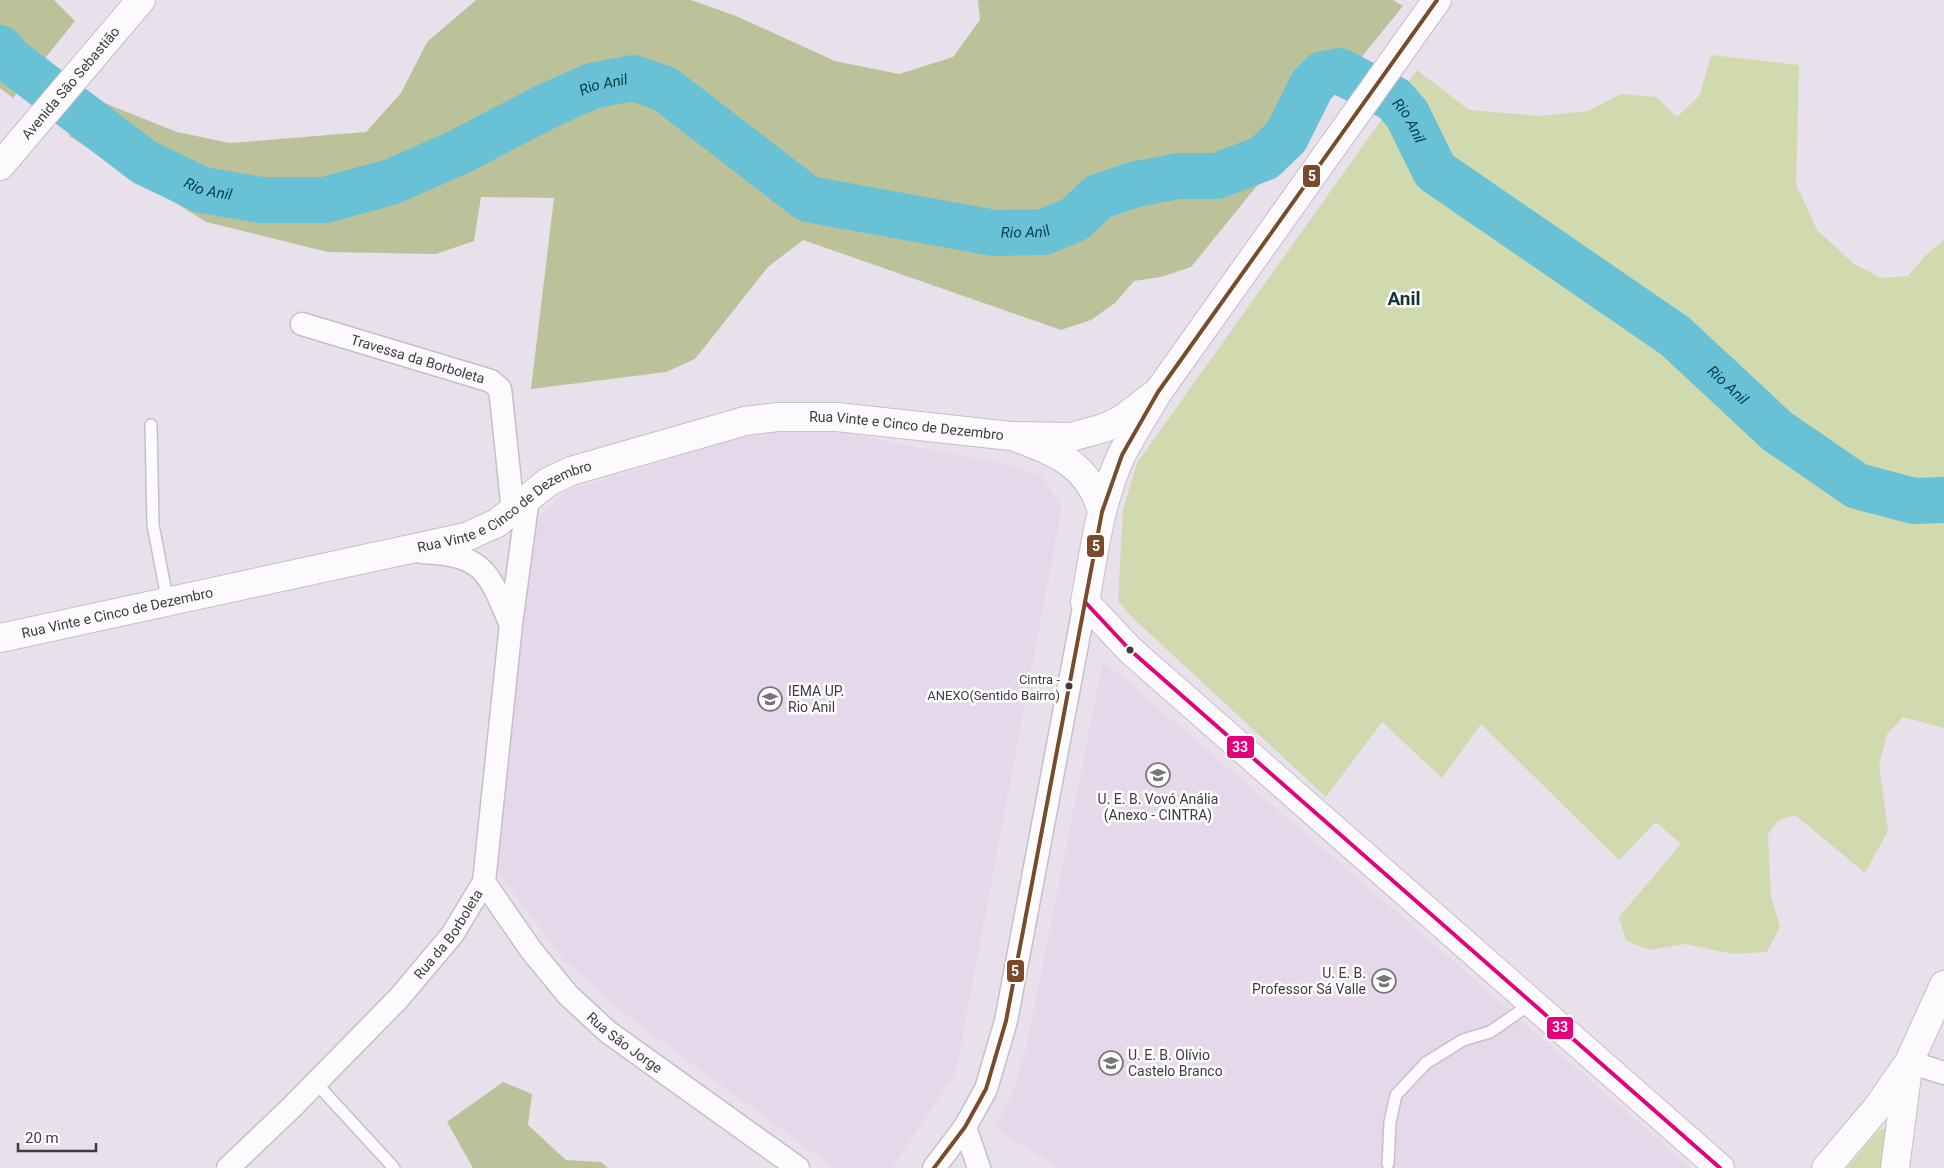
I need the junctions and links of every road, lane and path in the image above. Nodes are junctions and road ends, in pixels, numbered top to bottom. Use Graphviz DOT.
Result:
graph roads {
  1 [pos="141,0"];
  2 [pos="1436,0"];
  3 [pos="0,166"];
  4 [pos="302,324"];
  5 [pos="1158,392"];
  6 [pos="151,424"];
  7 [pos="1011,436"];
  8 [pos="521,505"];
  9 [pos="1102,512"];
  10 [pos="409,552"];
  11 [pos="1085,602"];
  12 [pos="168,603"];
  13 [pos="511,624"];
  14 [pos="0,638"];
  15 [pos="484,882"];
  16 [pos="1944,985"];
  17 [pos="1532,1002"];
  18 [pos="1909,1062"];
  19 [pos="1944,1073"];
  20 [pos="316,1082"];
  21 [pos="965,1127"];
  22 [pos="1388,1164"];
  23 [pos="228,1168"];
  24 [pos="394,1168"];
  25 [pos="798,1168"];
  26 [pos="934,1168"];
  27 [pos="979,1168"];
  28 [pos="1720,1168"];
  29 [pos="1826,1168"];
  30 [pos="1895,1168"];
  1 -- 3 [label="main road, Avenida São Sebastião"];
  2 -- 5 [label="main road"];
  4 -- 8 [label="street, Travessa da Borboleta"];
  5 -- 7 [label="main road, Rua Vinte e Cinco de Dezembro"];
  5 -- 9 [label="main road"];
  6 -- 12 [label="lane"];
  7 -- 8 [label="main road, Rua Vinte e Cinco de Dezembro"];
  7 -- 9 [label="main road, Rua Vinte e Cinco de Dezembro"];
  8 -- 10 [label="main road, Rua Vinte e Cinco de Dezembro"];
  8 -- 13 [label="street, Rua da Borboleta"];
  9 -- 11 [label="main road"];
  10 -- 12 [label="main road, Rua Vinte e Cinco de Dezembro"];
  10 -- 13 [label="street, Rua da Borboleta"];
  11 -- 17 [label="main road"];
  11 -- 21 [label="street"];
  12 -- 14 [label="main road, Rua Vinte e Cinco de Dezembro"];
  13 -- 15 [label="street, Rua da Borboleta"];
  15 -- 20 [label="street, Rua da Borboleta"];
  15 -- 25 [label="street, Rua São Jorge"];
  16 -- 18 [label="main road"];
  17 -- 22 [label="lane"];
  17 -- 28 [label="main road"];
  18 -- 19 [label="street"];
  18 -- 29 [label="main road"];
  18 -- 30 [label="main road"];
  20 -- 23 [label="street, Rua da Borboleta"];
  20 -- 24 [label="lane"];
  21 -- 26 [label="street"];
  21 -- 27 [label="street"];
}
